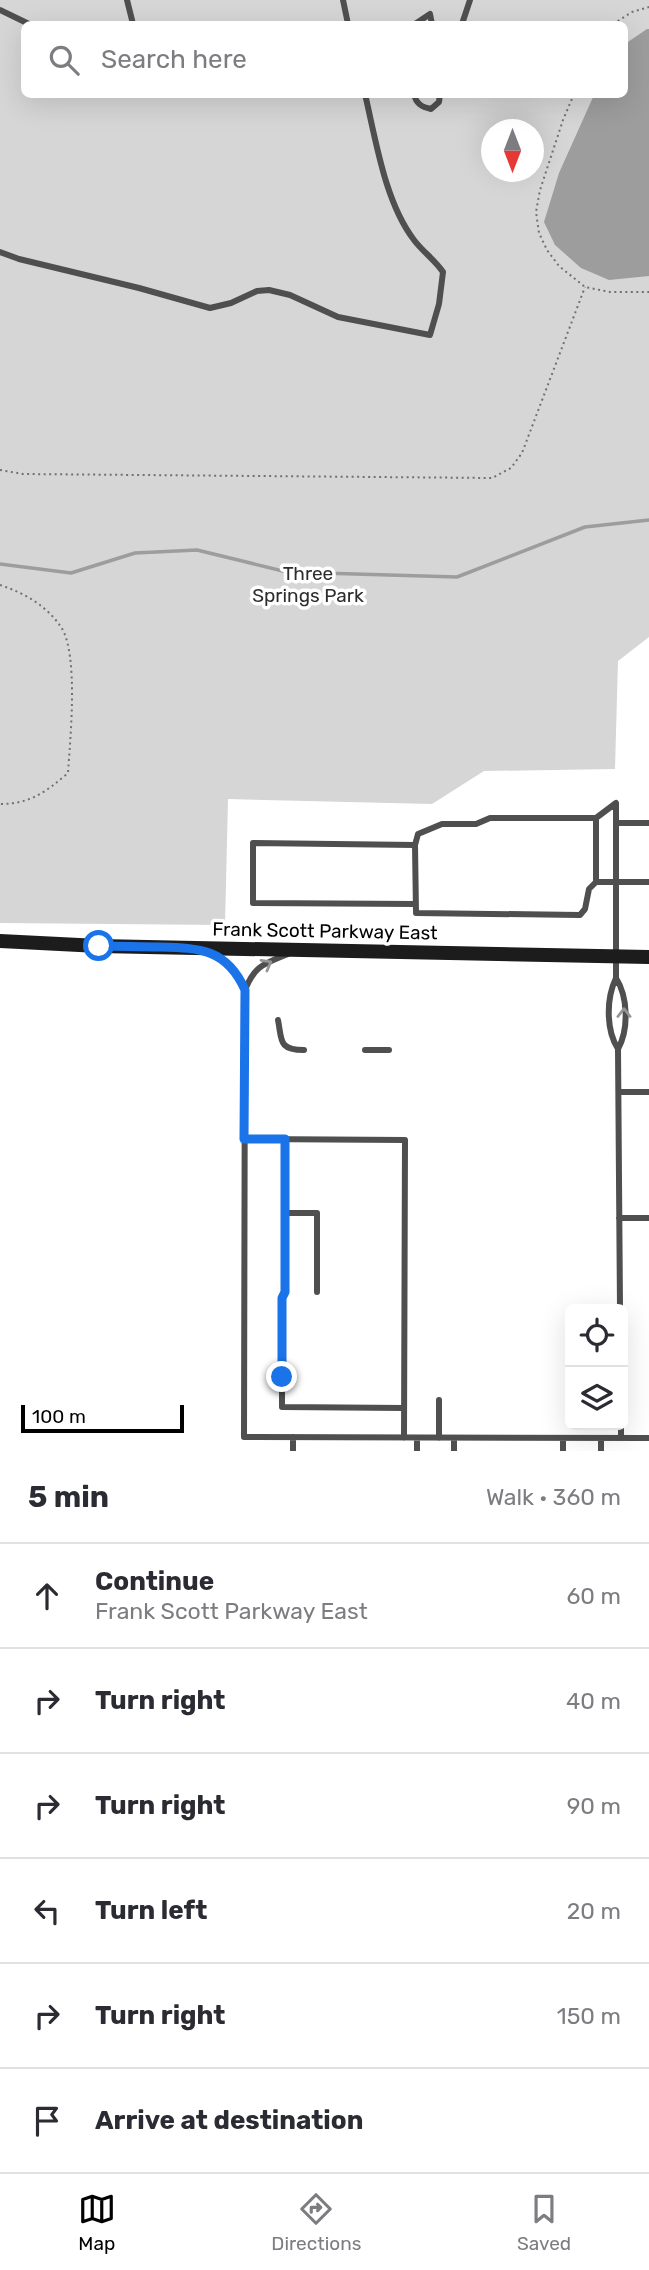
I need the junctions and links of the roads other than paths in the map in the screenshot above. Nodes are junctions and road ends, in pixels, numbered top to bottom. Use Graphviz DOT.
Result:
graph roads {
  1 [pos="127,0"];
  2 [pos="343,0"];
  3 [pos="470,0"];
  4 [pos="0,10"];
  5 [pos="23,21"];
  6 [pos="132,21"];
  7 [pos="347,21"];
  8 [pos="419,21"];
  9 [pos="431,21"];
  10 [pos="463,21"];
  11 [pos="366,98"];
  12 [pos="415,98"];
  13 [pos="440,98"];
  14 [pos="0,252"];
  15 [pos="596,818"];
  16 [pos="616,823"];
  17 [pos="649,823"];
  18 [pos="415,845"];
  19 [pos="616,881"];
  20 [pos="649,881"];
  21 [pos="596,882"];
  22 [pos="415,904"];
  23 [pos="0,942"];
  24 [pos="197,948"];
  25 [pos="300,950"];
  26 [pos="617,957"];
  27 [pos="649,957"];
  28 [pos="616,978"];
  29 [pos="245,990"];
  30 [pos="278,1020"];
  31 [pos="304,1049"];
  32 [pos="365,1049"];
  33 [pos="389,1049"];
  34 [pos="618,1049"];
  35 [pos="618,1092"];
  36 [pos="649,1092"];
  37 [pos="244,1139"];
  38 [pos="285,1139"];
  39 [pos="285,1213"];
  40 [pos="619,1218"];
  41 [pos="649,1218"];
  42 [pos="317,1292"];
  43 [pos="620,1304"];
  44 [pos="439,1400"];
  45 [pos="404,1408"];
  46 [pos="621,1430"];
  47 [pos="293,1437"];
  48 [pos="404,1438"];
  49 [pos="417,1438"];
  50 [pos="439,1438"];
  51 [pos="454,1438"];
  52 [pos="563,1438"];
  53 [pos="601,1438"];
  54 [pos="621,1438"];
  55 [pos="649,1438"];
  56 [pos="293,1451"];
  57 [pos="417,1451"];
  58 [pos="454,1451"];
  59 [pos="563,1451"];
  60 [pos="601,1451"];
  1 -- 6 [label="lane"];
  2 -- 7 [label="lane"];
  3 -- 10 [label="lane"];
  4 -- 5 [label="lane"];
  8 -- 9 [label="lane"];
  11 -- 14 [label="lane"];
  12 -- 13 [label="lane"];
  15 -- 16 [label="lane"];
  15 -- 18 [label="lane"];
  15 -- 21 [label="lane"];
  16 -- 17 [label="lane"];
  16 -- 19 [label="lane"];
  18 -- 22 [label="lane"];
  18 -- 22 [label="lane"];
  19 -- 20 [label="lane"];
  19 -- 21 [label="lane"];
  19 -- 26 [label="lane"];
  21 -- 22 [label="lane"];
  23 -- 24 [label="main road, Frank Scott Parkway East"];
  24 -- 25 [label="main road, Frank Scott Parkway East"];
  24 -- 29 [label="lane"];
  25 -- 26 [label="main road, Frank Scott Parkway East"];
  29 -- 25 [label="lane, one-way"];
  26 -- 27 [label="main road, Frank Scott Parkway East"];
  26 -- 28 [label="lane"];
  28 -- 34 [label="lane"];
  34 -- 28 [label="lane, one-way"];
  29 -- 37 [label="lane"];
  30 -- 31 [label="lane"];
  32 -- 33 [label="lane"];
  34 -- 35 [label="lane"];
  35 -- 36 [label="lane"];
  35 -- 40 [label="lane"];
  37 -- 38 [label="lane"];
  37 -- 47 [label="lane"];
  38 -- 39 [label="lane"];
  38 -- 45 [label="lane"];
  39 -- 42 [label="lane"];
  39 -- 45 [label="lane"];
  40 -- 41 [label="lane"];
  40 -- 43 [label="lane"];
  44 -- 50 [label="lane"];
  45 -- 48 [label="lane"];
  46 -- 54 [label="lane"];
  47 -- 48 [label="lane"];
  47 -- 56 [label="lane"];
  48 -- 49 [label="lane"];
  49 -- 50 [label="lane"];
  49 -- 57 [label="lane"];
  50 -- 51 [label="lane"];
  51 -- 52 [label="lane"];
  51 -- 58 [label="lane"];
  52 -- 53 [label="lane"];
  52 -- 59 [label="lane"];
  53 -- 54 [label="lane"];
  53 -- 60 [label="lane"];
  54 -- 55 [label="lane"];
}
